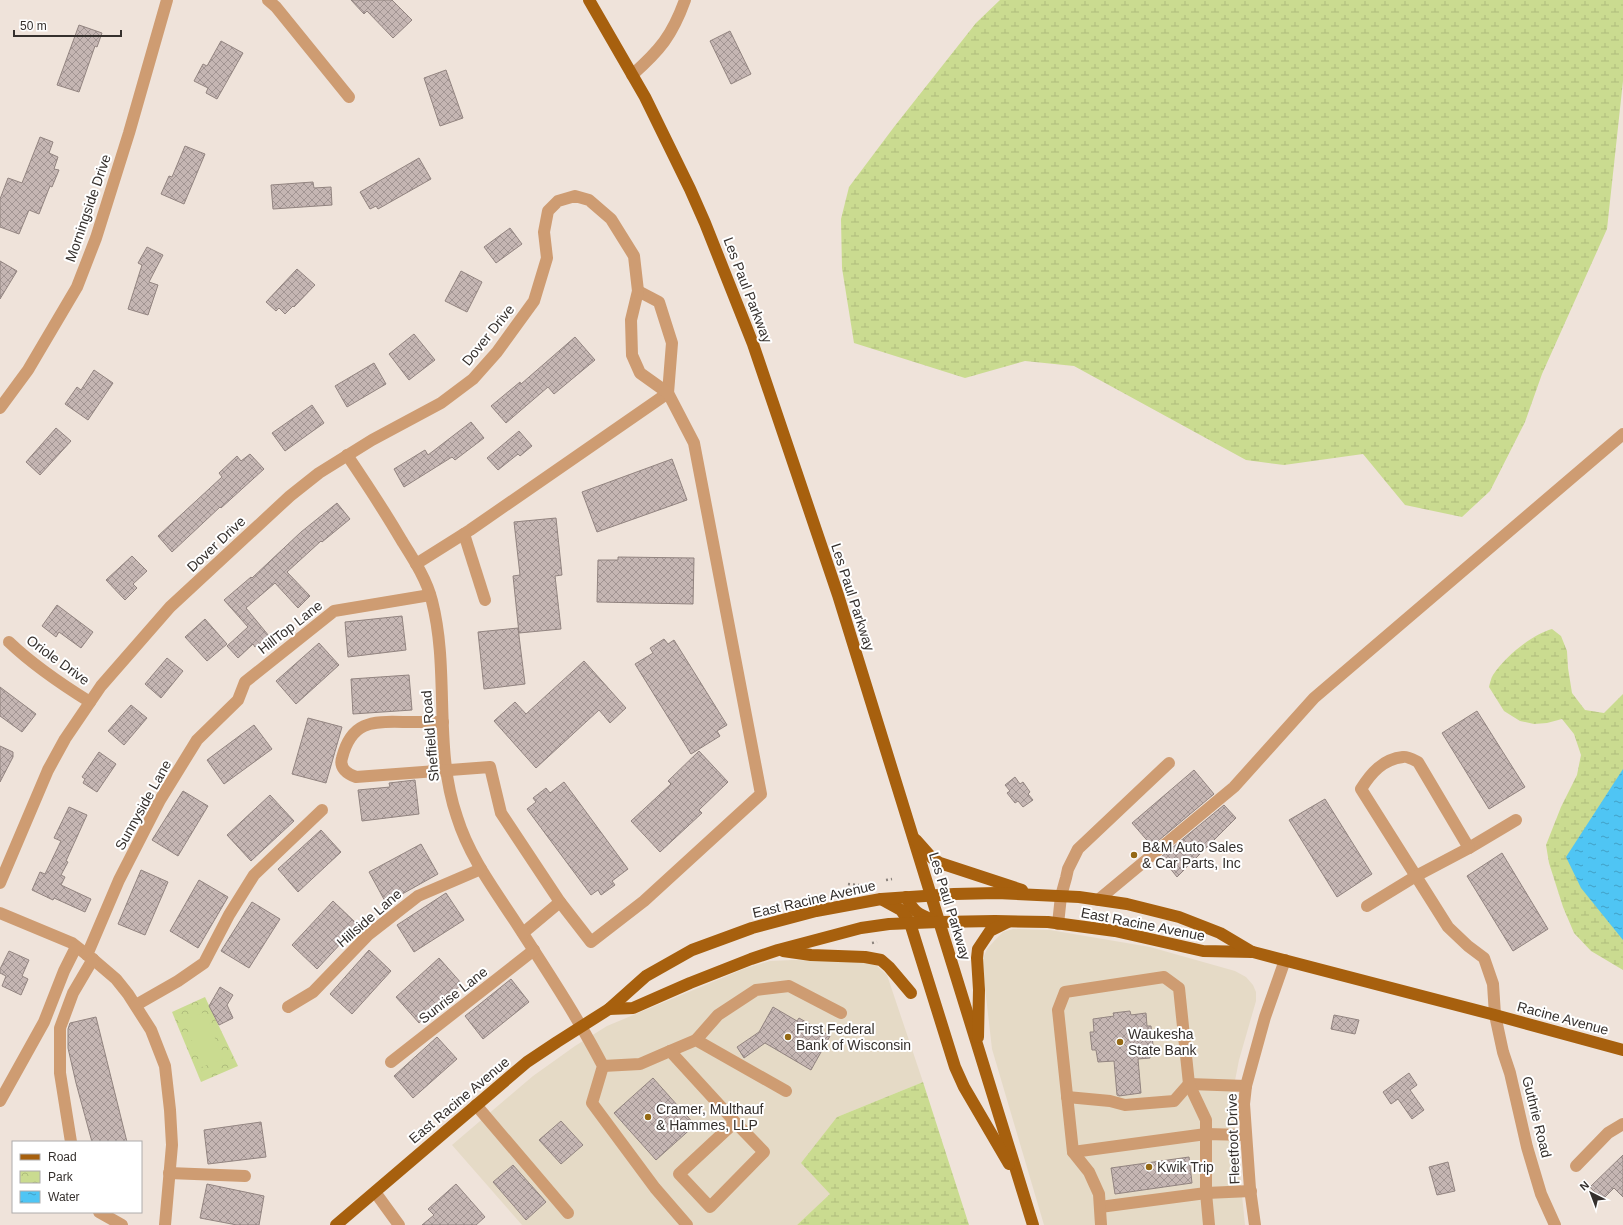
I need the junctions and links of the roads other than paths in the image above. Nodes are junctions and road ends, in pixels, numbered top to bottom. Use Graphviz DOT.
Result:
graph roads {
  1 [pos="167,0"];
  2 [pos="268,0"];
  3 [pos="589,0"];
  4 [pos="685,0"];
  5 [pos="632,75"];
  6 [pos="349,97"];
  7 [pos="638,291"];
  8 [pos="668,393"];
  9 [pos="0,408"];
  10 [pos="1623,434"];
  11 [pos="347,455"];
  12 [pos="464,534"];
  13 [pos="416,564"];
  14 [pos="430,595"];
  15 [pos="485,600"];
  16 [pos="9,642"];
  17 [pos="244,682"];
  18 [pos="90,702"];
  19 [pos="443,722"];
  20 [pos="1169,763"];
  21 [pos="447,770"];
  22 [pos="322,810"];
  23 [pos="1516,820"];
  24 [pos="911,832"];
  25 [pos="1469,848"];
  26 [pos="481,869"];
  27 [pos="1416,876"];
  28 [pos="0,884"];
  29 [pos="1034,894"];
  30 [pos="931,896"];
  31 [pos="1061,896"];
  32 [pos="906,897"];
  33 [pos="881,898"];
  34 [pos="1098,900"];
  35 [pos="560,902"];
  36 [pos="1367,906"];
  37 [pos="0,913"];
  38 [pos="939,922"];
  39 [pos="1009,922"];
  40 [pos="910,923"];
  41 [pos="1058,924"];
  42 [pos="523,933"];
  43 [pos="76,947"];
  44 [pos="534,950"];
  45 [pos="778,950"];
  46 [pos="1253,952"];
  47 [pos="90,957"];
  48 [pos="1285,960"];
  49 [pos="911,993"];
  50 [pos="136,1005"];
  51 [pos="288,1007"];
  52 [pos="609,1009"];
  53 [pos="841,1013"];
  54 [pos="1495,1015"];
  55 [pos="582,1026"];
  56 [pos="696,1040"];
  57 [pos="978,1048"];
  58 [pos="1623,1050"];
  59 [pos="670,1051"];
  60 [pos="391,1062"];
  61 [pos="603,1066"];
  62 [pos="1190,1084"];
  63 [pos="1246,1086"];
  64 [pos="786,1091"];
  65 [pos="1067,1097"];
  66 [pos="0,1101"];
  67 [pos="476,1105"];
  68 [pos="735,1122"];
  69 [pos="1623,1124"];
  70 [pos="1206,1134"];
  71 [pos="1246,1135"];
  72 [pos="71,1141"];
  73 [pos="1073,1152"];
  74 [pos="1576,1166"];
  75 [pos="169,1173"];
  76 [pos="245,1176"];
  77 [pos="1020,1182"];
  78 [pos="1251,1190"];
  79 [pos="375,1192"];
  80 [pos="1206,1194"];
  81 [pos="1100,1208"];
  82 [pos="101,1213"];
  83 [pos="568,1213"];
  84 [pos="122,1225"];
  85 [pos="165,1225"];
  86 [pos="336,1225"];
  87 [pos="399,1225"];
  88 [pos="687,1225"];
  89 [pos="1033,1225"];
  90 [pos="1101,1225"];
  91 [pos="1209,1225"];
  92 [pos="1255,1225"];
  93 [pos="1555,1225"];
  1 -- 9 [label="street, Morningside Drive"];
  2 -- 6 [label="street"];
  3 -- 5 [label="main road, Les Paul Parkway"];
  4 -- 5 [label="street"];
  5 -- 24 [label="main road, Les Paul Parkway"];
  7 -- 8 [label="street"];
  7 -- 8 [label="street"];
  7 -- 11 [label="street, Dover Drive"];
  8 -- 12 [label="street"];
  8 -- 35 [label="street"];
  10 -- 34 [label="street"];
  11 -- 13 [label="street, Sheffield Road"];
  11 -- 18 [label="street, Dover Drive"];
  12 -- 13 [label="street"];
  12 -- 15 [label="street"];
  13 -- 14 [label="street, Sheffield Road"];
  14 -- 17 [label="street, HillTop Lane"];
  14 -- 19 [label="street, Sheffield Road"];
  16 -- 18 [label="street, Oriole Drive"];
  17 -- 47 [label="street, Sunnyside Lane"];
  18 -- 28 [label="street, Dover Drive"];
  19 -- 21 [label="street, Sheffield Road"];
  19 -- 21 [label="street"];
  20 -- 31 [label="street"];
  21 -- 26 [label="street, Sheffield Road"];
  21 -- 35 [label="street"];
  22 -- 50 [label="street"];
  23 -- 25 [label="street"];
  24 -- 29 [label="main road"];
  24 -- 30 [label="main road, Les Paul Parkway"];
  25 -- 27 [label="street"];
  25 -- 27 [label="street, Guthrie Road"];
  26 -- 42 [label="street, Sheffield Road"];
  26 -- 51 [label="street, Hillside Lane"];
  27 -- 36 [label="street"];
  27 -- 54 [label="street, Guthrie Road"];
  29 -- 30 [label="main road, East Racine Avenue"];
  29 -- 31 [label="main road, East Racine Avenue"];
  30 -- 32 [label="main road, East Racine Avenue"];
  30 -- 38 [label="main road, Les Paul Parkway"];
  31 -- 34 [label="main road, East Racine Avenue"];
  31 -- 41 [label="street"];
  32 -- 33 [label="main road, East Racine Avenue"];
  32 -- 38 [label="main road"];
  33 -- 40 [label="main road"];
  33 -- 52 [label="main road, East Racine Avenue"];
  34 -- 46 [label="main road, East Racine Avenue"];
  35 -- 42 [label="street"];
  37 -- 43 [label="street"];
  38 -- 39 [label="main road, East Racine Avenue"];
  38 -- 40 [label="main road, East Racine Avenue"];
  38 -- 57 [label="main road, Les Paul Parkway"];
  39 -- 41 [label="main road, East Racine Avenue"];
  39 -- 57 [label="main road"];
  40 -- 45 [label="main road, East Racine Avenue"];
  40 -- 77 [label="main road"];
  41 -- 46 [label="main road, East Racine Avenue"];
  42 -- 44 [label="street, Sheffield Road"];
  43 -- 47 [label="street"];
  43 -- 66 [label="street"];
  44 -- 55 [label="street, Sheffield Road"];
  44 -- 60 [label="street, Sunrise Lane"];
  45 -- 49 [label="main road"];
  45 -- 52 [label="main road, East Racine Avenue"];
  46 -- 48 [label="main road, East Racine Avenue"];
  47 -- 50 [label="street"];
  47 -- 72 [label="street, Sunnyside Lane"];
  48 -- 54 [label="main road, East Racine Avenue"];
  48 -- 63 [label="street, Fleetfoot Drive"];
  50 -- 75 [label="street"];
  52 -- 55 [label="main road, East Racine Avenue"];
  53 -- 56 [label="street"];
  54 -- 58 [label="main road, Racine Avenue"];
  54 -- 93 [label="street, Guthrie Road"];
  55 -- 61 [label="street, Sheffield Road"];
  55 -- 67 [label="main road, East Racine Avenue"];
  56 -- 59 [label="street"];
  56 -- 64 [label="street"];
  57 -- 77 [label="main road, Les Paul Parkway"];
  59 -- 61 [label="street"];
  59 -- 68 [label="street"];
  61 -- 88 [label="street"];
  62 -- 63 [label="street"];
  62 -- 65 [label="street"];
  62 -- 65 [label="street"];
  62 -- 70 [label="street"];
  63 -- 71 [label="street, Fleetfoot Drive"];
  65 -- 73 [label="street"];
  67 -- 79 [label="main road, East Racine Avenue"];
  67 -- 83 [label="street"];
  68 -- 68 [label="street"];
  69 -- 74 [label="street"];
  70 -- 71 [label="street"];
  70 -- 73 [label="street"];
  70 -- 80 [label="street"];
  71 -- 78 [label="street, Fleetfoot Drive"];
  73 -- 81 [label="street"];
  75 -- 76 [label="street"];
  75 -- 85 [label="street"];
  77 -- 89 [label="main road, Les Paul Parkway"];
  78 -- 80 [label="street"];
  78 -- 92 [label="street, Fleetfoot Drive"];
  79 -- 86 [label="main road, East Racine Avenue"];
  79 -- 87 [label="street"];
  80 -- 81 [label="street"];
  80 -- 91 [label="street"];
  81 -- 90 [label="street"];
  82 -- 84 [label="street"];
}
